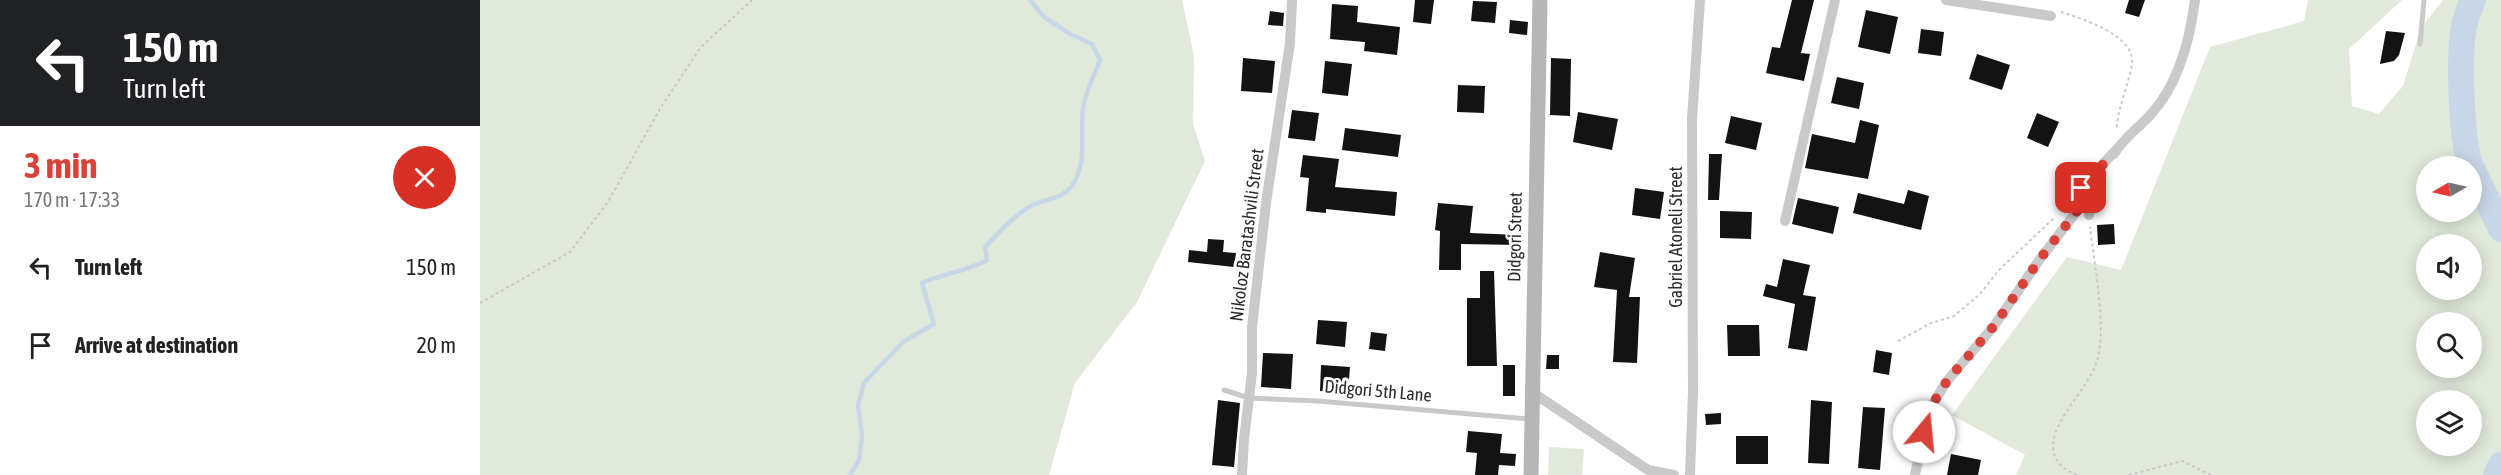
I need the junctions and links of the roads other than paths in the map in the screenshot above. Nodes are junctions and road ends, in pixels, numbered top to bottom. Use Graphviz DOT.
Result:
graph roads {
  1 [pos="1292,0"];
  2 [pos="1540,0"];
  3 [pos="1700,0"];
  4 [pos="1834,0"];
  5 [pos="1946,0"];
  6 [pos="2196,0"];
  7 [pos="2424,0"];
  8 [pos="2051,16"];
  9 [pos="2420,44"];
  10 [pos="2117,149"];
  11 [pos="2089,215"];
  12 [pos="1785,221"];
  13 [pos="1224,390"];
  14 [pos="1532,392"];
  15 [pos="1250,398"];
  16 [pos="1531,419"];
  17 [pos="1242,475"];
  18 [pos="1531,475"];
  19 [pos="1674,475"];
  20 [pos="1690,475"];
  21 [pos="1915,475"];
  1 -- 15 [label="street, Nikoloz Baratashvili Street"];
  2 -- 14 [label="street, Didgori Street"];
  3 -- 20 [label="street, Gabriel Atoneli Street"];
  4 -- 12 [label="street"];
  5 -- 8 [label="street"];
  6 -- 10 [label="street"];
  7 -- 9 [label="lane"];
  10 -- 11 [label="street"];
  10 -- 21 [label="street"];
  13 -- 15 [label="lane, Didgori 5th Lane"];
  14 -- 16 [label="street, Didgori Street"];
  14 -- 19 [label="street"];
  15 -- 16 [label="lane, Didgori 5th Lane"];
  15 -- 17 [label="street, Nikoloz Baratashvili Street"];
  16 -- 18 [label="street, Didgori Street"];
}
